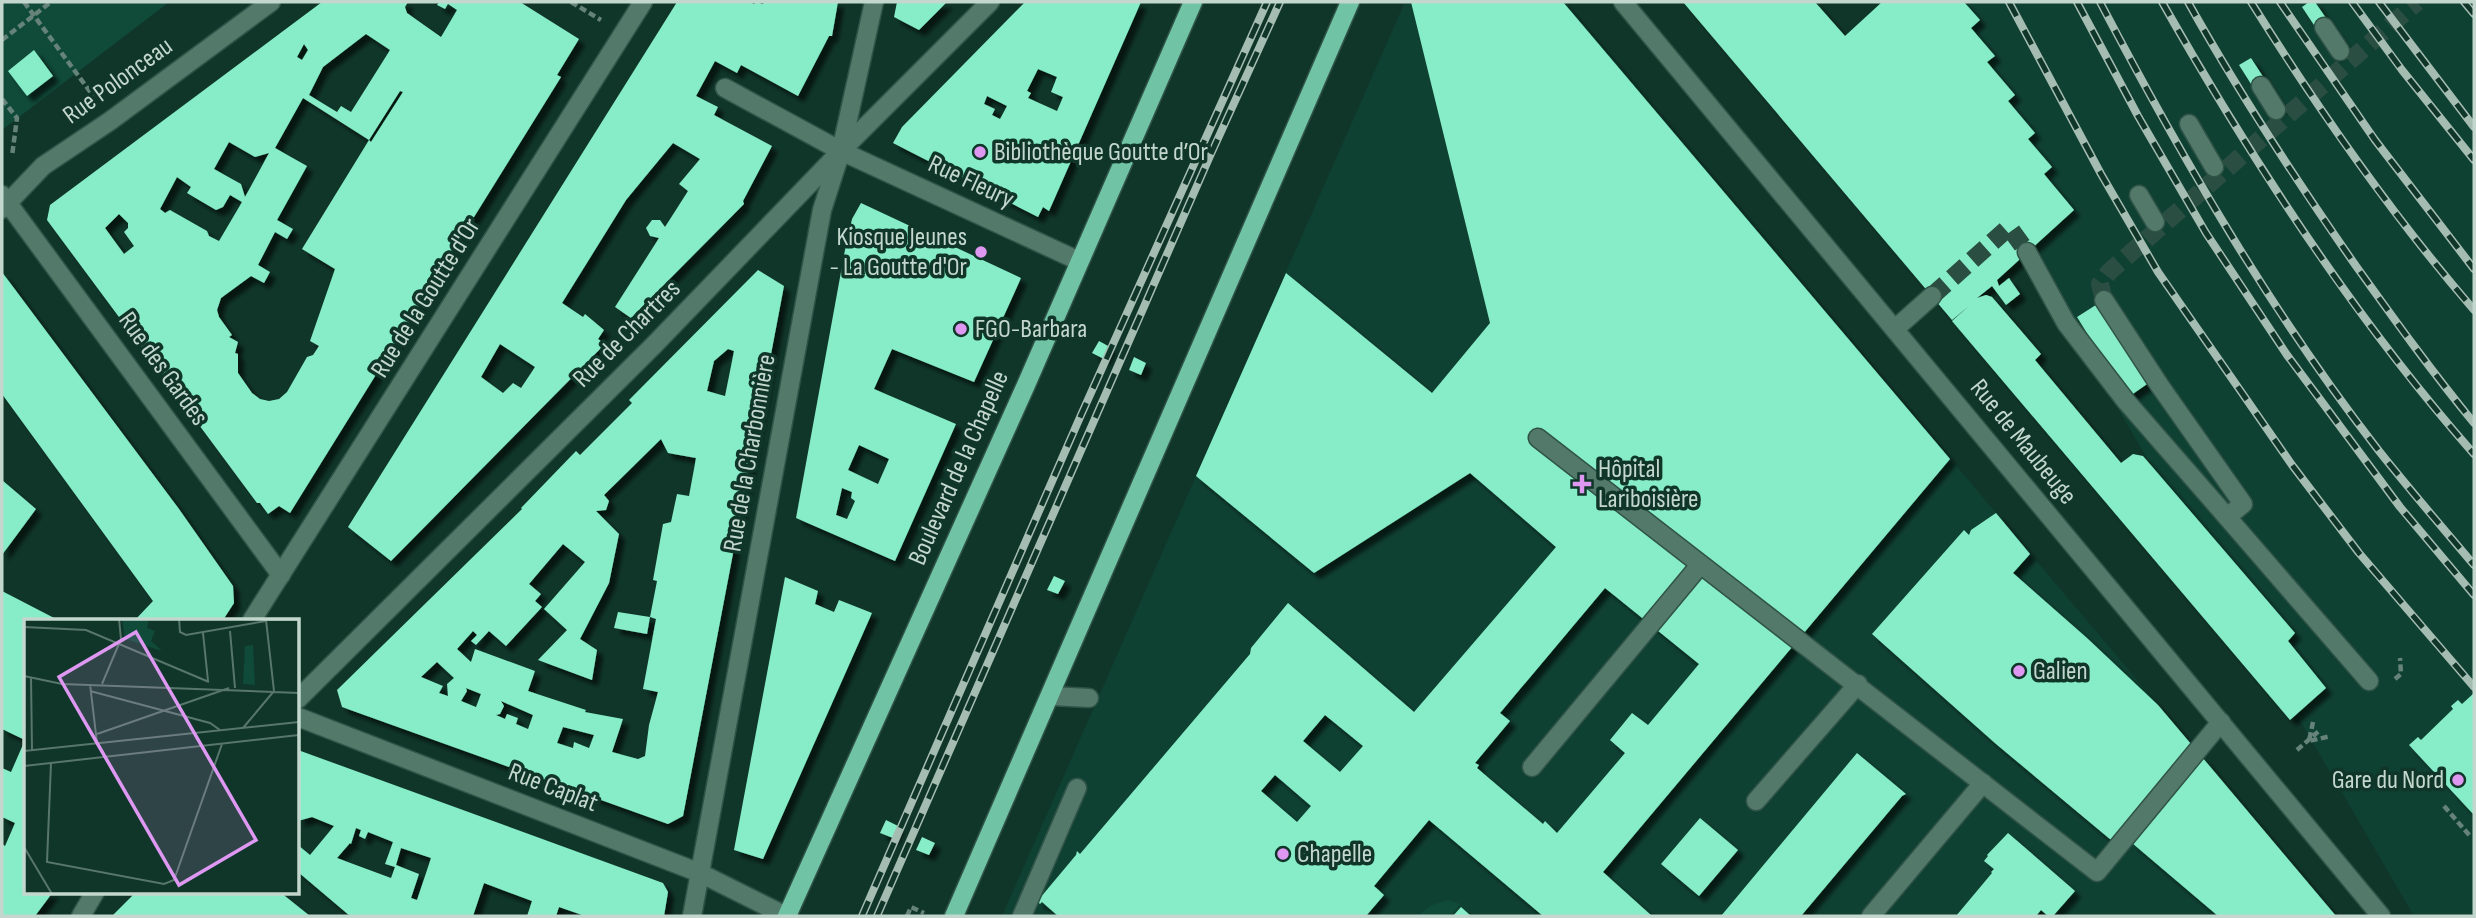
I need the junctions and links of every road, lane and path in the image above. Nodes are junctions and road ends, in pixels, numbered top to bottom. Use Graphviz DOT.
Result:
graph roads {
  1 [pos="24,2"];
  2 [pos="51,2"];
  3 [pos="271,2"];
  4 [pos="570,2"];
  5 [pos="643,2"];
  6 [pos="874,2"];
  7 [pos="990,2"];
  8 [pos="1193,2"];
  9 [pos="1350,2"];
  10 [pos="1623,2"];
  11 [pos="33,14"];
  12 [pos="600,20"];
  13 [pos="2324,27"];
  14 [pos="2,40"];
  15 [pos="2340,51"];
  16 [pos="77,72"];
  17 [pos="2261,86"];
  18 [pos="724,88"];
  19 [pos="2,99"];
  20 [pos="2276,110"];
  21 [pos="18,118"];
  22 [pos="2189,124"];
  23 [pos="841,151"];
  24 [pos="2214,167"];
  25 [pos="2139,195"];
  26 [pos="4,202"];
  27 [pos="2155,222"];
  28 [pos="2027,252"];
  29 [pos="1079,261"];
  30 [pos="1932,296"];
  31 [pos="2104,300"];
  32 [pos="1896,328"];
  33 [pos="1538,438"];
  34 [pos="2227,517"];
  35 [pos="1700,565"];
  36 [pos="281,575"];
  37 [pos="253,619"];
  38 [pos="2369,681"];
  39 [pos="1857,684"];
  40 [pos="1051,696"];
  41 [pos="299,698"];
  42 [pos="1089,698"];
  43 [pos="299,717"];
  44 [pos="2221,722"];
  45 [pos="2313,722"];
  46 [pos="2320,730"];
  47 [pos="2331,736"];
  48 [pos="2309,741"];
  49 [pos="2297,750"];
  50 [pos="1532,767"];
  51 [pos="1983,783"];
  52 [pos="1077,788"];
  53 [pos="1756,801"];
  54 [pos="2444,806"];
  55 [pos="2470,836"];
  56 [pos="700,873"];
  57 [pos="94,894"];
  58 [pos="924,913"];
  59 [pos="80,916"];
  60 [pos="692,916"];
  61 [pos="786,916"];
  62 [pos="907,916"];
  63 [pos="954,916"];
  64 [pos="1022,916"];
  65 [pos="1871,916"];
  66 [pos="2381,916"];
  1 -- 11 [label="path"];
  2 -- 11 [label="path"];
  3 -- 26 [label="street, Rue Polonceau"];
  4 -- 12 [label="path"];
  5 -- 36 [label="street, Rue de la Goutte d'Or"];
  6 -- 23 [label="street, Rue de la Charbonnière"];
  7 -- 23 [label="street, Rue de Chartres"];
  8 -- 29 [label="main road, Boulevard de la Chapelle"];
  9 -- 40 [label="main road"];
  10 -- 32 [label="street, Rue de Maubeuge"];
  11 -- 14 [label="path"];
  11 -- 16 [label="path"];
  13 -- 15 [label="street"];
  17 -- 20 [label="street"];
  18 -- 23 [label="street, Rue Fleury"];
  19 -- 21 [label="path"];
  22 -- 24 [label="street"];
  23 -- 29 [label="street, Rue Fleury"];
  23 -- 41 [label="street, Rue de Chartres"];
  23 -- 56 [label="street, Rue de la Charbonnière"];
  25 -- 27 [label="street"];
  26 -- 36 [label="street, Rue des Gardes"];
  28 -- 34 [label="street"];
  29 -- 61 [label="main road, Boulevard de la Chapelle"];
  30 -- 32 [label="street"];
  31 -- 34 [label="street"];
  32 -- 44 [label="street, Rue de Maubeuge"];
  33 -- 35 [label="street"];
  34 -- 38 [label="street"];
  35 -- 39 [label="street"];
  35 -- 50 [label="street"];
  36 -- 37 [label="street, Rue de la Goutte d'Or"];
  39 -- 51 [label="street"];
  39 -- 53 [label="street"];
  40 -- 42 [label="street"];
  40 -- 63 [label="main road"];
  43 -- 56 [label="street, Rue Caplat"];
  44 -- 51 [label="street"];
  44 -- 66 [label="street, Rue de Maubeuge"];
  45 -- 48 [label="path"];
  46 -- 48 [label="path"];
  47 -- 48 [label="path"];
  48 -- 49 [label="path"];
  51 -- 65 [label="street"];
  52 -- 64 [label="street"];
  54 -- 55 [label="path"];
  56 -- 60 [label="street, Rue de la Charbonnière"];
  56 -- 61 [label="street, Rue Caplat"];
  57 -- 59 [label="street"];
  58 -- 62 [label="path"];
}
